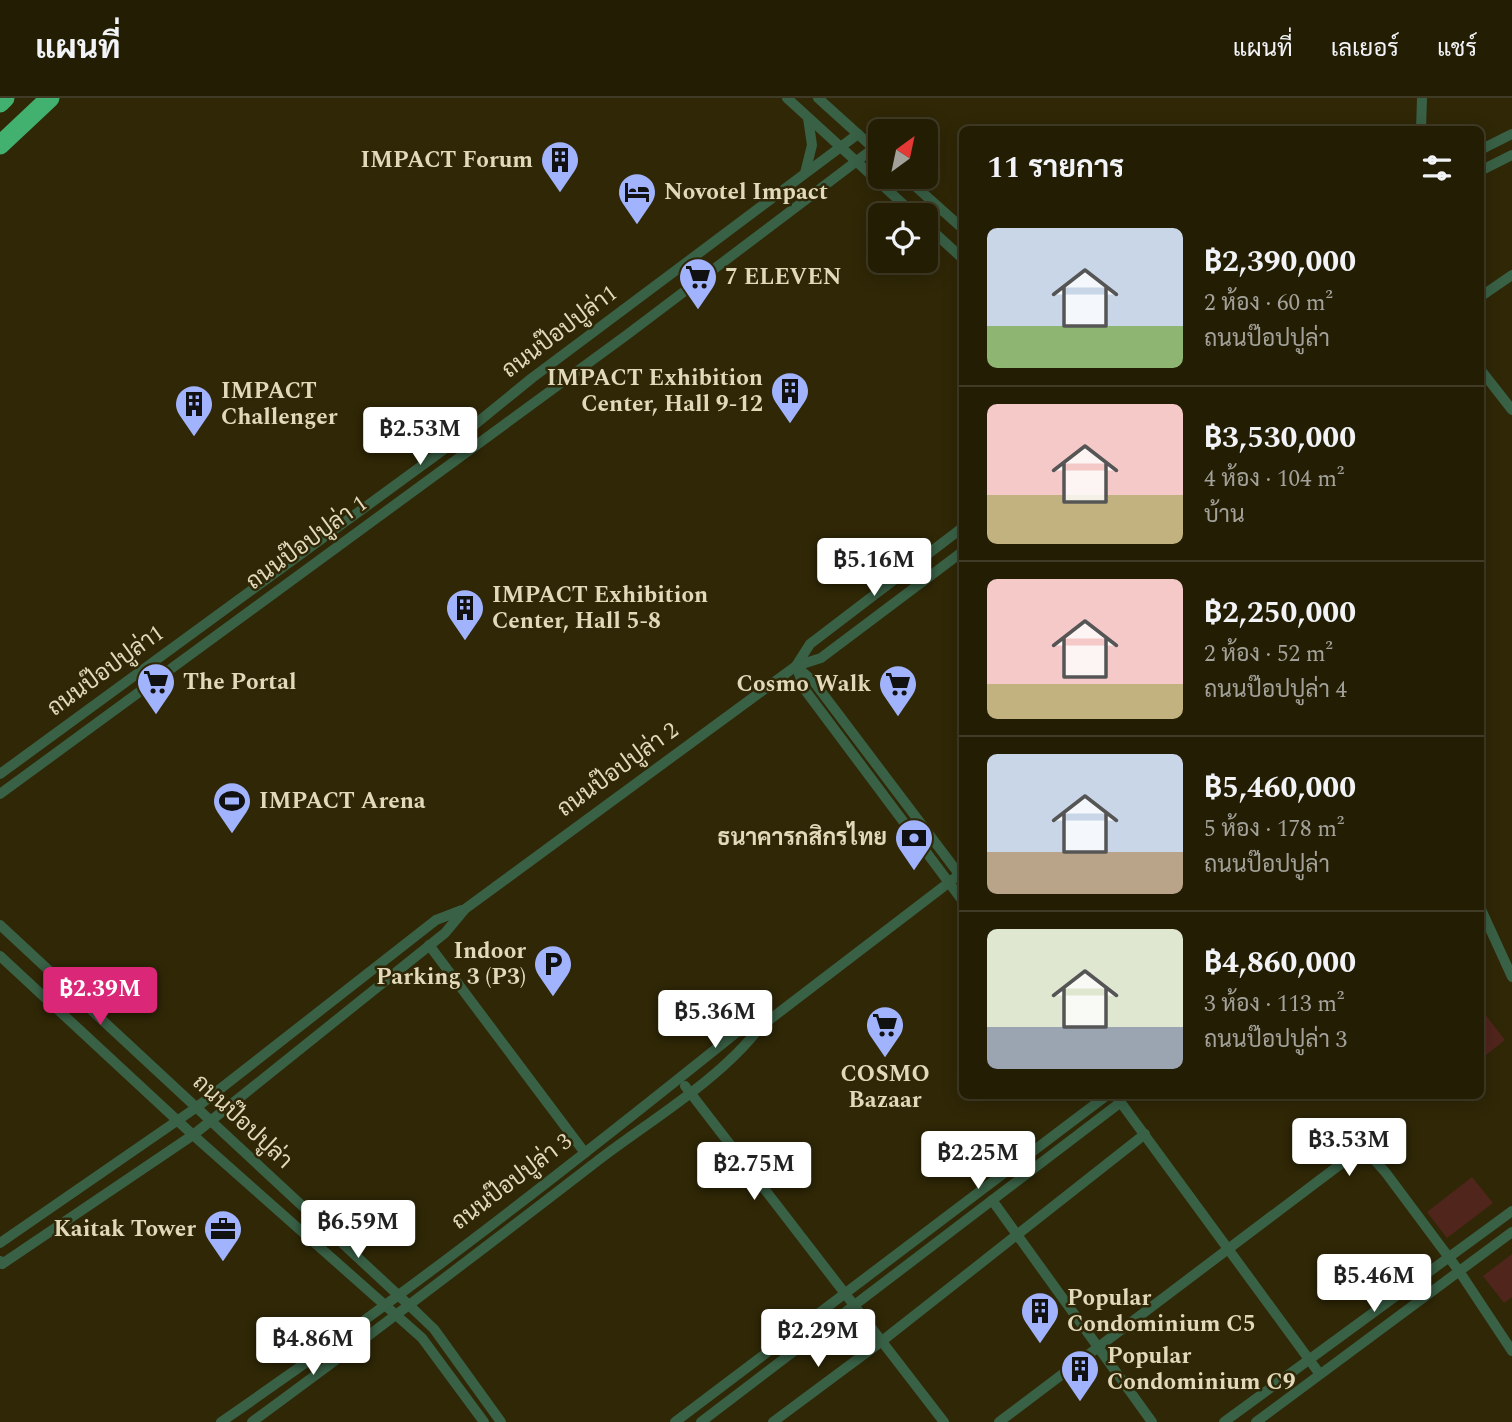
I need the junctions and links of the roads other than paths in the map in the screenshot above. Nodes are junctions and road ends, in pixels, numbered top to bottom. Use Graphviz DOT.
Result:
graph roads {
  1 [pos="5,98"];
  2 [pos="50,98"];
  3 [pos="787,98"];
  4 [pos="818,98"];
  5 [pos="1422,98"];
  6 [pos="0,103"];
  7 [pos="33,107"];
  8 [pos="808,117"];
  9 [pos="1421,126"];
  10 [pos="0,134"];
  11 [pos="858,134"];
  12 [pos="1512,134"];
  13 [pos="868,143"];
  14 [pos="0,145"];
  15 [pos="841,148"];
  16 [pos="1484,148"];
  17 [pos="1512,155"];
  18 [pos="868,157"];
  19 [pos="858,163"];
  20 [pos="1484,169"];
  21 [pos="804,175"];
  22 [pos="918,189"];
  23 [pos="902,203"];
  24 [pos="959,225"];
  25 [pos="938,236"];
  26 [pos="959,255"];
  27 [pos="1512,275"];
  28 [pos="1484,293"];
  29 [pos="1484,374"];
  30 [pos="1512,410"];
  31 [pos="959,530"];
  32 [pos="959,553"];
  33 [pos="796,666"];
  34 [pos="0,774"];
  35 [pos="0,794"];
  36 [pos="959,873"];
  37 [pos="959,877"];
  38 [pos="948,883"];
  39 [pos="959,896"];
  40 [pos="465,909"];
  41 [pos="1484,916"];
  42 [pos="0,925"];
  43 [pos="429,945"];
  44 [pos="0,957"];
  45 [pos="1512,977"];
  46 [pos="326,1007"];
  47 [pos="336,1020"];
  48 [pos="760,1027"];
  49 [pos="679,1078"];
  50 [pos="689,1091"];
  51 [pos="1102,1099"];
  52 [pos="1119,1099"];
  53 [pos="197,1107"];
  54 [pos="178,1120"];
  55 [pos="210,1121"];
  56 [pos="1144,1134"];
  57 [pos="193,1135"];
  58 [pos="585,1153"];
  59 [pos="86,1181"];
  60 [pos="98,1196"];
  61 [pos="992,1200"];
  62 [pos="1512,1211"];
  63 [pos="1512,1232"];
  64 [pos="1018,1234"];
  65 [pos="0,1243"];
  66 [pos="1230,1247"];
  67 [pos="1449,1257"];
  68 [pos="0,1261"];
  69 [pos="1459,1271"];
  70 [pos="397,1293"];
  71 [pos="845,1294"];
  72 [pos="383,1304"];
  73 [pos="854,1305"];
  74 [pos="411,1307"];
  75 [pos="397,1315"];
  76 [pos="882,1341"];
  77 [pos="334,1344"];
  78 [pos="1097,1346"];
  79 [pos="1512,1351"];
  80 [pos="343,1356"];
  81 [pos="1308,1358"];
  82 [pos="746,1368"];
  83 [pos="1319,1373"];
  84 [pos="755,1380"];
  85 [pos="246,1405"];
  86 [pos="221,1422"];
  87 [pos="250,1422"];
  88 [pos="484,1422"];
  89 [pos="501,1422"];
  90 [pos="675,1422"];
  91 [pos="701,1422"];
  92 [pos="773,1422"];
  93 [pos="944,1422"];
  94 [pos="999,1422"];
  95 [pos="1152,1422"];
  96 [pos="1224,1422"];
  97 [pos="1256,1422"];
  1 -- 6 [label="highway"];
  2 -- 7 [label="highway"];
  3 -- 8 [label="street"];
  4 -- 11 [label="street"];
  5 -- 9 [label="street"];
  7 -- 10 [label="highway"];
  7 -- 14 [label="highway"];
  8 -- 15 [label="street"];
  8 -- 21 [label="street"];
  11 -- 13 [label="street"];
  11 -- 15 [label="street, ถนนป๊อปปูล่า1"];
  12 -- 16 [label="street"];
  15 -- 19 [label="street"];
  15 -- 21 [label="street, ถนนป๊อปปูล่า1"];
  17 -- 20 [label="street"];
  18 -- 19 [label="street, ถนนป๊อปปูล่า 1"];
  19 -- 23 [label="street"];
  19 -- 35 [label="street, ถนนป๊อปปูล่า 1"];
  21 -- 34 [label="street, ถนนป๊อปปูล่า1"];
  22 -- 24 [label="street"];
  25 -- 26 [label="street"];
  27 -- 28 [label="street"];
  29 -- 30 [label="street"];
  31 -- 33 [label="street, ถนนป๊อปปูล่า 2"];
  32 -- 33 [label="street, ถนนป๊อปปูล่า 2"];
  33 -- 36 [label="street"];
  33 -- 38 [label="street"];
  33 -- 40 [label="street, ถนนป๊อปปูล่า 2"];
  37 -- 38 [label="street, ถนนป๊อปปูล่า 3"];
  38 -- 39 [label="street"];
  38 -- 48 [label="street, ถนนป๊อปปูล่า 3"];
  40 -- 43 [label="street, ถนนป๊อปปูล่า 2"];
  40 -- 46 [label="street, ถนนป๊อปปูล่า 2"];
  41 -- 45 [label="street"];
  42 -- 53 [label="street, ถนนป๊อปปูล่า"];
  43 -- 47 [label="street, ถนนป๊อปปูล่า 2"];
  43 -- 58 [label="street"];
  44 -- 54 [label="street, ถนนป๊อปปูล่า"];
  46 -- 47 [label="street"];
  46 -- 53 [label="street, ถนนป๊อปปูล่า 2"];
  47 -- 55 [label="street, ถนนป๊อปปูล่า 2"];
  48 -- 49 [label="street, ถนนป๊อปปูล่า 3"];
  48 -- 50 [label="street, ถนนป๊อปปูล่า 3"];
  49 -- 50 [label="street"];
  49 -- 58 [label="street, ถนนป๊อปปูล่า 3"];
  50 -- 71 [label="street"];
  50 -- 74 [label="street, ถนนป๊อปปูล่า 3"];
  51 -- 71 [label="street"];
  52 -- 56 [label="street"];
  52 -- 61 [label="street"];
  53 -- 54 [label="street, ถนนป๊อปปูล่า 2"];
  53 -- 55 [label="street, ถนนป๊อปปูล่า"];
  54 -- 57 [label="street, ถนนป๊อปปูล่า"];
  54 -- 59 [label="street, ถนนป๊อปปูล่า 2"];
  55 -- 57 [label="street, ถนนป๊อปปูล่า 2"];
  55 -- 70 [label="street, ถนนป๊อปปูล่า"];
  56 -- 64 [label="street"];
  56 -- 66 [label="street"];
  57 -- 60 [label="street, ถนนป๊อปปูล่า 2"];
  57 -- 72 [label="street, ถนนป๊อปปูล่า"];
  58 -- 70 [label="street, ถนนป๊อปปูล่า 3"];
  59 -- 60 [label="street"];
  59 -- 65 [label="street, ถนนป๊อปปูล่า 2"];
  60 -- 68 [label="street, ถนนป๊อปปูล่า 2"];
  61 -- 64 [label="street"];
  61 -- 73 [label="street"];
  62 -- 67 [label="street"];
  63 -- 69 [label="street"];
  64 -- 76 [label="street"];
  64 -- 78 [label="street"];
  66 -- 67 [label="street"];
  66 -- 78 [label="street"];
  66 -- 81 [label="street"];
  67 -- 69 [label="street"];
  67 -- 81 [label="street"];
  69 -- 79 [label="street"];
  69 -- 83 [label="street"];
  70 -- 72 [label="street, ถนนป๊อปปูล่า 3"];
  70 -- 74 [label="street, ถนนป๊อปปูล่า"];
  71 -- 73 [label="street"];
  71 -- 82 [label="street"];
  72 -- 75 [label="street, ถนนป๊อปปูล่า"];
  72 -- 77 [label="street, ถนนป๊อปปูล่า 3"];
  73 -- 76 [label="street"];
  73 -- 84 [label="street"];
  74 -- 75 [label="street, ถนนป๊อปปูล่า 3"];
  74 -- 89 [label="street, ถนนป๊อปปูล่า"];
  75 -- 80 [label="street, ถนนป๊อปปูล่า 3"];
  75 -- 88 [label="street, ถนนป๊อปปูล่า"];
  76 -- 92 [label="street"];
  76 -- 93 [label="street"];
  77 -- 80 [label="street"];
  77 -- 85 [label="street, ถนนป๊อปปูล่า 3"];
  78 -- 94 [label="street"];
  78 -- 95 [label="street"];
  80 -- 87 [label="street, ถนนป๊อปปูล่า 3"];
  81 -- 83 [label="street"];
  81 -- 96 [label="street"];
  82 -- 84 [label="street"];
  82 -- 90 [label="street"];
  83 -- 97 [label="street"];
  84 -- 91 [label="street"];
  85 -- 86 [label="street, ถนนป๊อปปูล่า 3"];
  85 -- 87 [label="street"];
}
